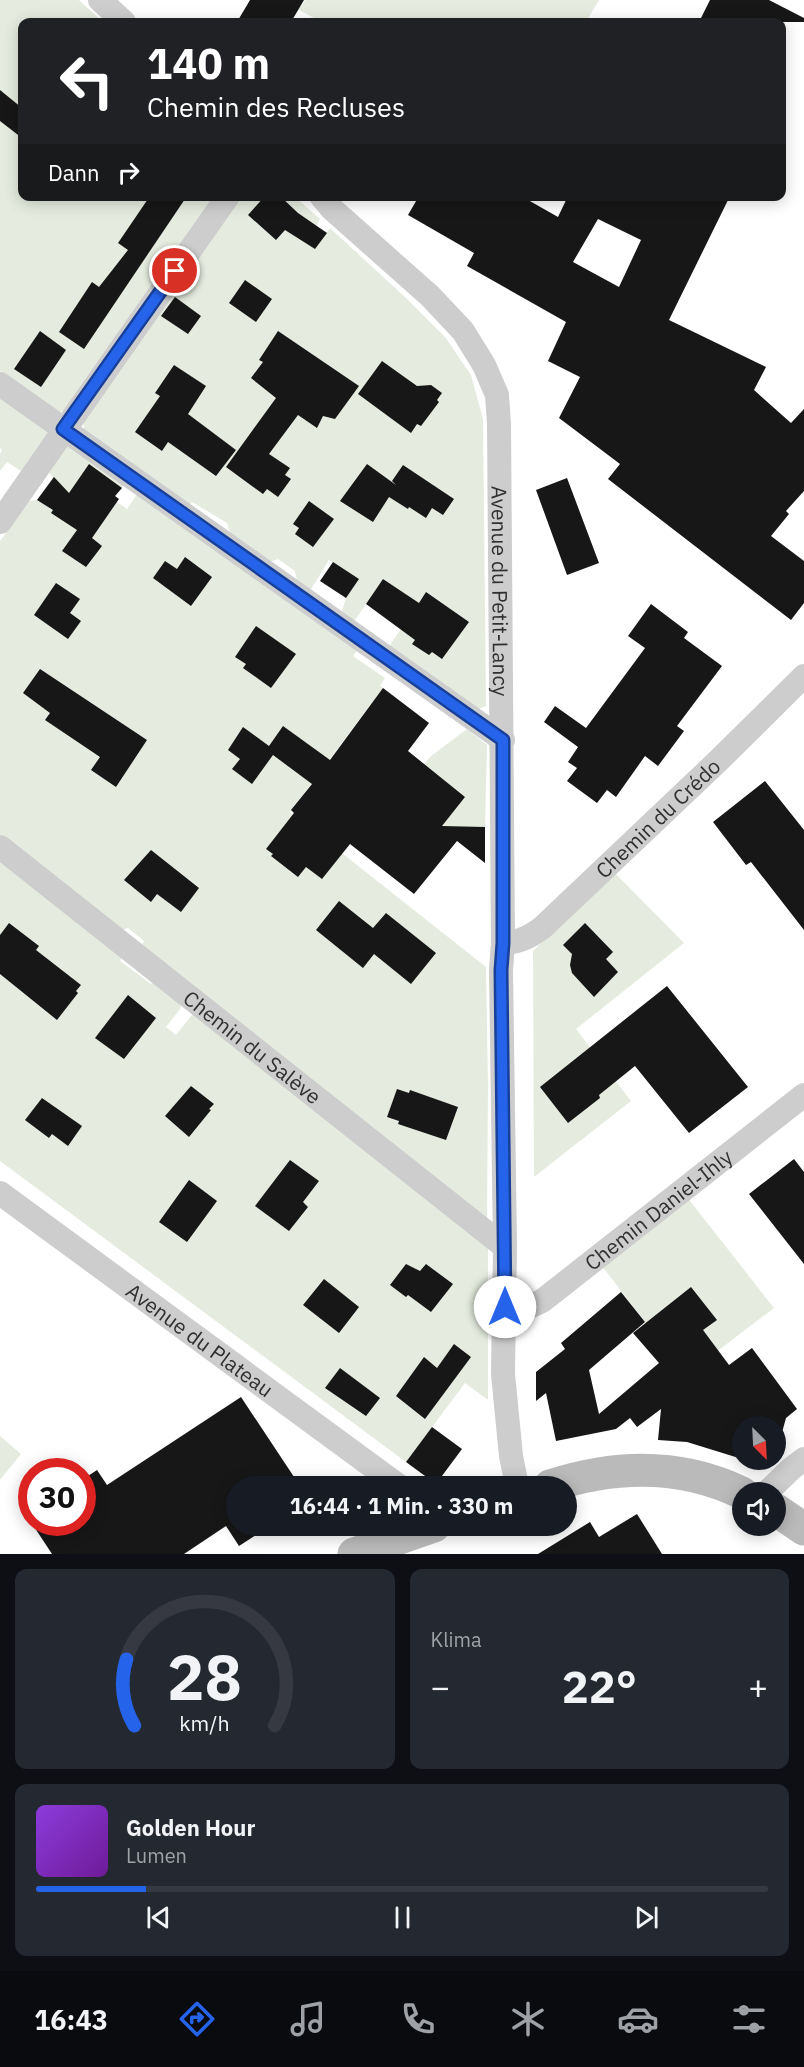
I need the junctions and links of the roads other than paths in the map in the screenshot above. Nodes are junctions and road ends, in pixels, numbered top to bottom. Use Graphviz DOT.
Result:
graph roads {
  1 [pos="100,0"];
  2 [pos="120,18"];
  3 [pos="224,201"];
  4 [pos="325,201"];
  5 [pos="0,384"];
  6 [pos="63,429"];
  7 [pos="0,522"];
  8 [pos="804,675"];
  9 [pos="503,740"];
  10 [pos="0,847"];
  11 [pos="503,943"];
  12 [pos="804,1095"];
  13 [pos="0,1193"];
  14 [pos="506,1247"];
  15 [pos="505,1307"];
  16 [pos="804,1459"];
  17 [pos="385,1476"];
  18 [pos="515,1476"];
  19 [pos="577,1478"];
  20 [pos="777,1482"];
  21 [pos="732,1489"];
  22 [pos="786,1517"];
  23 [pos="804,1529"];
  24 [pos="404,1536"];
  25 [pos="354,1554"];
  1 -- 2 [label="street"];
  3 -- 6 [label="street"];
  4 -- 9 [label="street, Avenue du Petit-Lancy"];
  5 -- 6 [label="street"];
  6 -- 7 [label="street"];
  6 -- 9 [label="street"];
  8 -- 11 [label="street, Chemin du Crédo"];
  9 -- 11 [label="street, Avenue du Petit-Lancy"];
  10 -- 14 [label="street, Chemin du Salève"];
  11 -- 14 [label="street, Avenue du Petit-Lancy"];
  12 -- 15 [label="street, Chemin Daniel-Ihly"];
  13 -- 17 [label="street, Avenue du Plateau"];
  14 -- 15 [label="street, Avenue du Petit-Lancy"];
  15 -- 18 [label="street, Avenue du Petit-Lancy"];
  16 -- 20 [label="street"];
  19 -- 21 [label="street"];
  22 -- 23 [label="street"];
  24 -- 25 [label="street"];
}
